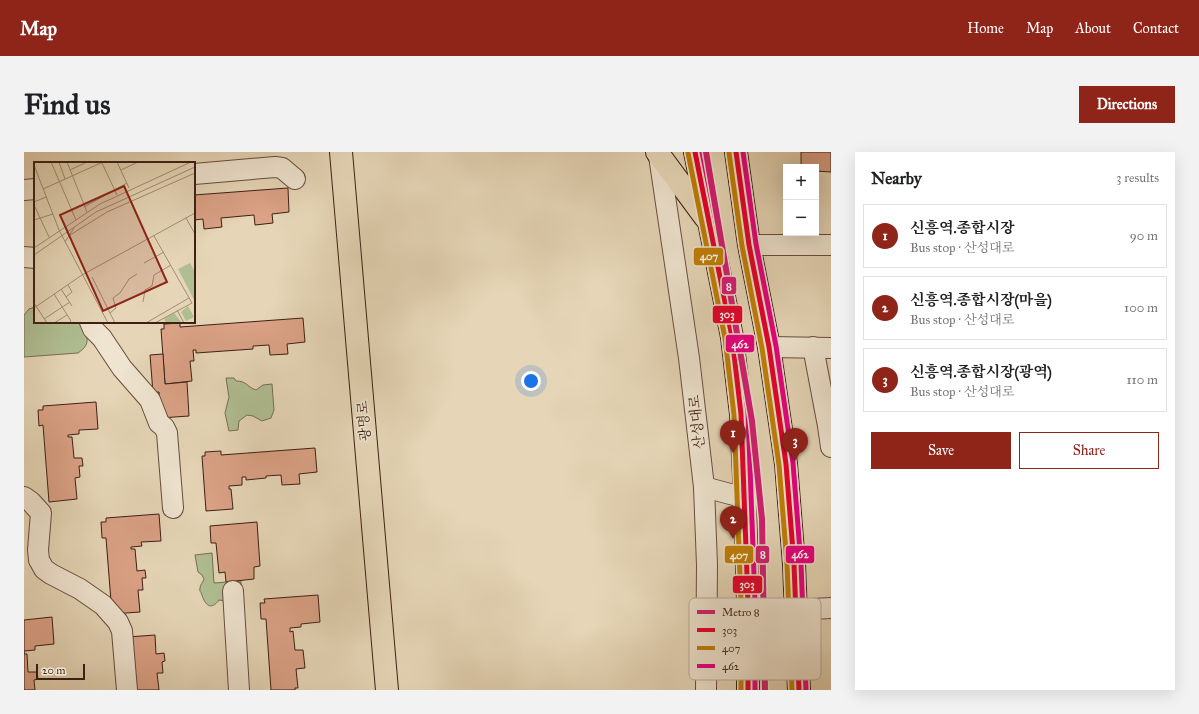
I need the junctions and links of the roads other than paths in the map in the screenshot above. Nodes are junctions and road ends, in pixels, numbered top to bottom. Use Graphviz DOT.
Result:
graph roads {
  1 [pos="342,152"];
  2 [pos="695,152"];
  3 [pos="736,152"];
  4 [pos="658,154"];
  5 [pos="195,174"];
  6 [pos="295,179"];
  7 [pos="34,189"];
  8 [pos="24,190"];
  9 [pos="709,222"];
  10 [pos="749,245"];
  11 [pos="831,245"];
  12 [pos="24,257"];
  13 [pos="34,258"];
  14 [pos="90,323"];
  15 [pos="769,347"];
  16 [pos="822,348"];
  17 [pos="831,446"];
  18 [pos="704,487"];
  19 [pos="24,497"];
  20 [pos="745,498"];
  21 [pos="173,508"];
  22 [pos="233,591"];
  23 [pos="707,598"];
  24 [pos="748,598"];
  25 [pos="795,598"];
  26 [pos="831,608"];
  27 [pos="821,609"];
  28 [pos="798,680"];
  29 [pos="127,690"];
  30 [pos="239,690"];
  31 [pos="387,690"];
  32 [pos="799,690"];
  1 -- 31 [label="main road, 광명로"];
  2 -- 9 [label="main road"];
  3 -- 10 [label="main road"];
  4 -- 9 [label="main road"];
  4 -- 18 [label="street, 산성대로"];
  5 -- 6 [label="street"];
  7 -- 8 [label="street"];
  9 -- 20 [label="main road"];
  10 -- 11 [label="street"];
  10 -- 15 [label="main road"];
  12 -- 13 [label="street"];
  14 -- 21 [label="street"];
  15 -- 16 [label="street"];
  15 -- 25 [label="main road"];
  16 -- 17 [label="street"];
  18 -- 20 [label="street"];
  18 -- 23 [label="street, 산성대로"];
  19 -- 29 [label="street"];
  20 -- 24 [label="main road"];
  22 -- 30 [label="street"];
  26 -- 27 [label="street"];
  28 -- 32 [label="main road"];
}
